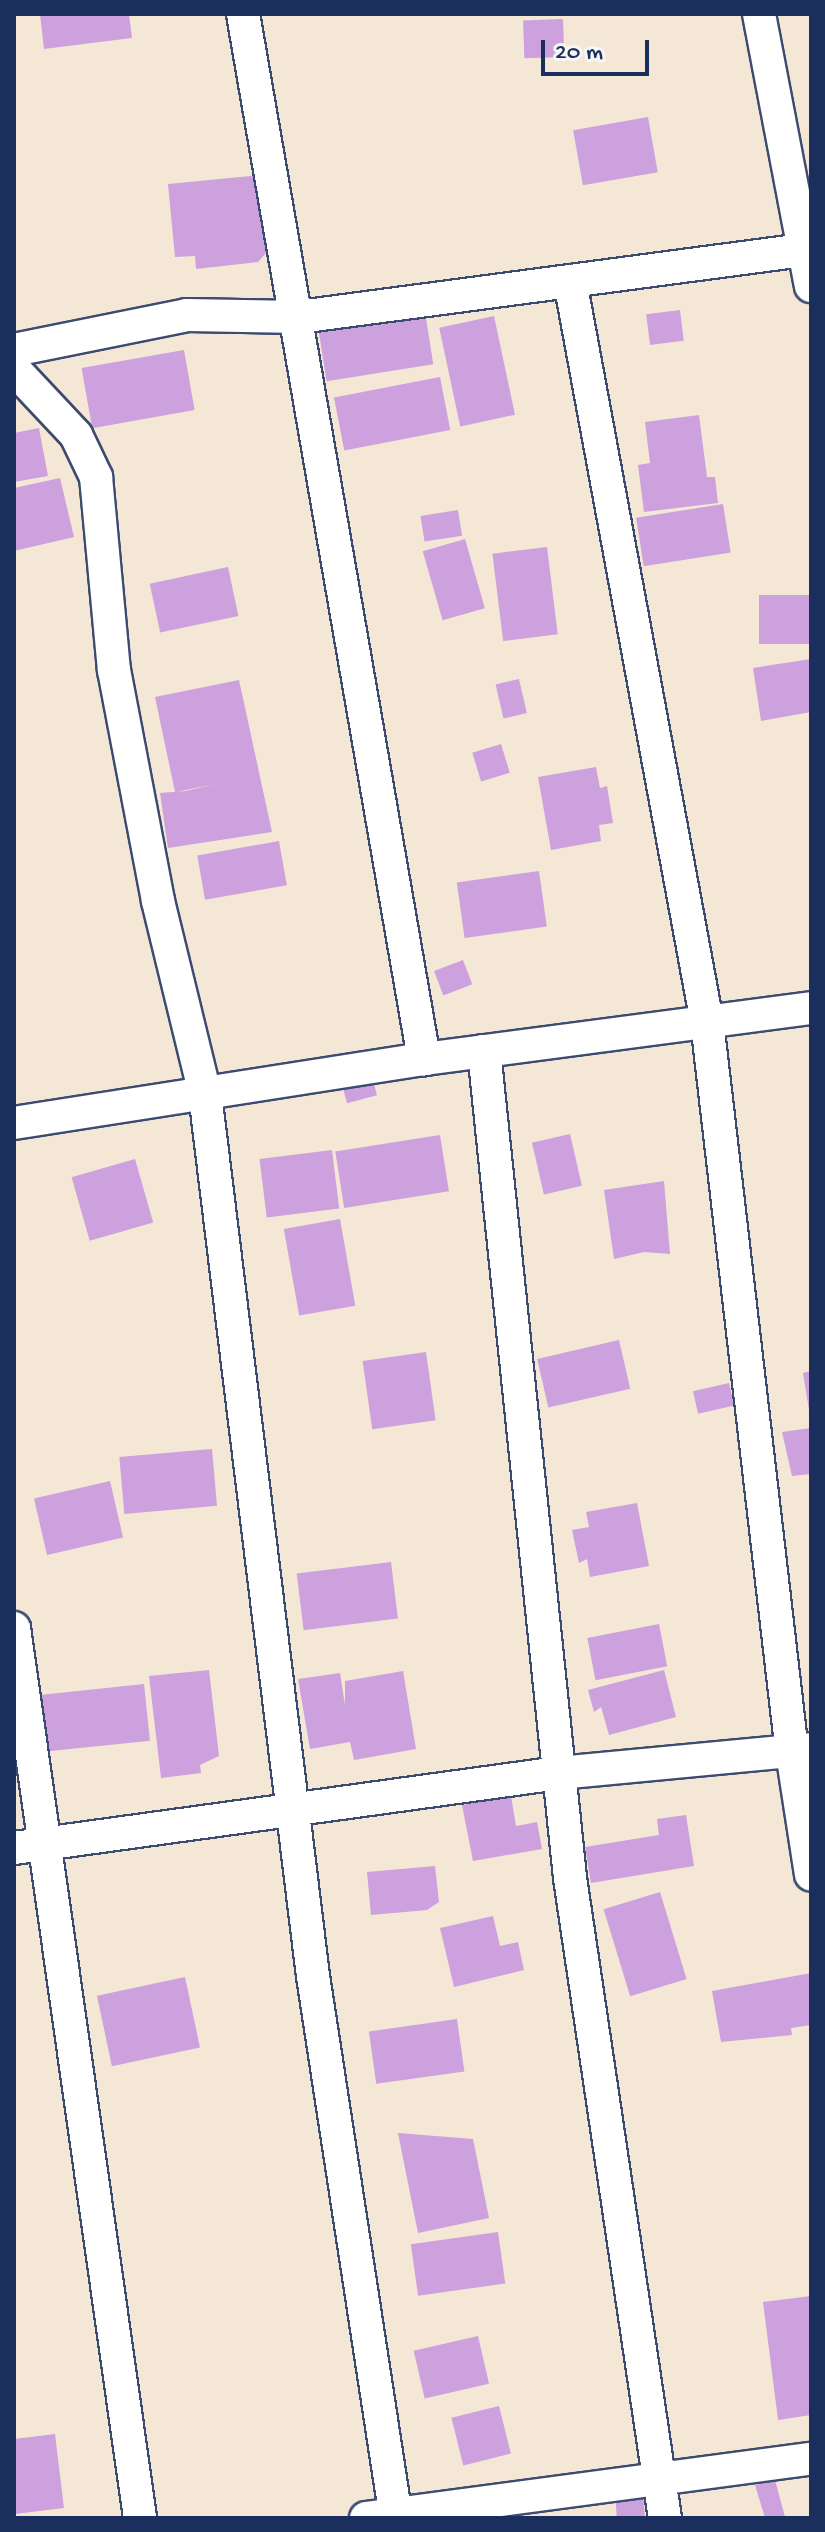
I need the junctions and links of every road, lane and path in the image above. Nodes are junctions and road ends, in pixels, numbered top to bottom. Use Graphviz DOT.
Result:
graph roads {
  1 [pos="243,14"];
  2 [pos="759,14"];
  3 [pos="808,250"];
  4 [pos="570,281"];
  5 [pos="811,286"];
  6 [pos="299,317"];
  7 [pos="14,350"];
  8 [pos="14,369"];
  9 [pos="811,1008"];
  10 [pos="707,1022"];
  11 [pos="484,1051"];
  12 [pos="424,1059"];
  13 [pos="205,1094"];
  14 [pos="14,1123"];
  15 [pos="14,1628"];
  16 [pos="801,1750"];
  17 [pos="559,1773"];
  18 [pos="293,1808"];
  19 [pos="29,1846"];
  20 [pos="811,1875"];
  21 [pos="811,2459"];
  22 [pos="659,2482"];
  23 [pos="386,2516"];
  24 [pos="140,2518"];
  25 [pos="665,2518"];
  1 -- 6 [label="street"];
  2 -- 3 [label="street"];
  3 -- 4 [label="street"];
  3 -- 5 [label="street"];
  4 -- 6 [label="street"];
  4 -- 10 [label="street"];
  6 -- 7 [label="street"];
  6 -- 12 [label="street"];
  8 -- 13 [label="street"];
  9 -- 10 [label="street"];
  10 -- 11 [label="street"];
  10 -- 16 [label="street"];
  11 -- 12 [label="street"];
  11 -- 17 [label="street"];
  12 -- 13 [label="street"];
  13 -- 14 [label="street"];
  13 -- 18 [label="street"];
  15 -- 19 [label="street"];
  16 -- 17 [label="street"];
  16 -- 20 [label="street"];
  17 -- 18 [label="street"];
  17 -- 22 [label="street"];
  18 -- 19 [label="street"];
  18 -- 23 [label="street"];
  19 -- 24 [label="street"];
  21 -- 22 [label="street"];
  22 -- 23 [label="street"];
  22 -- 25 [label="street"];
}
